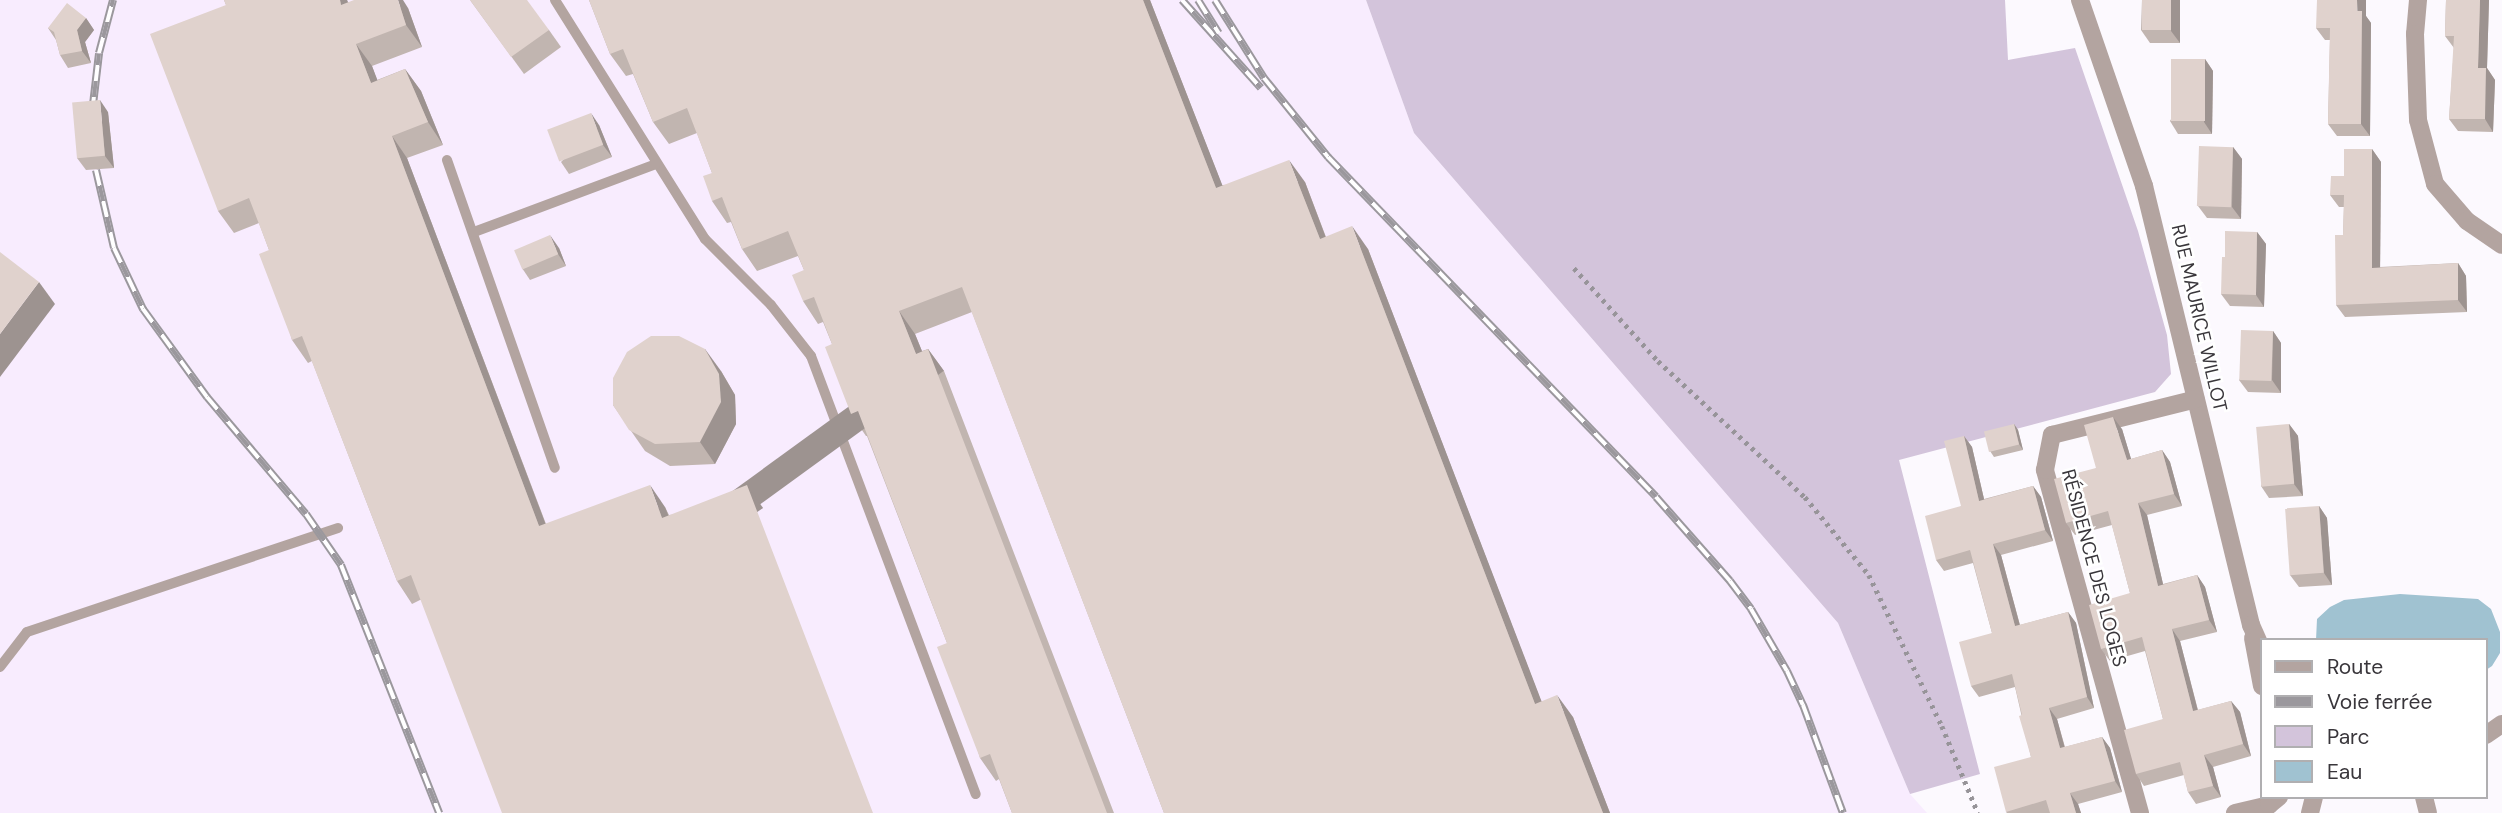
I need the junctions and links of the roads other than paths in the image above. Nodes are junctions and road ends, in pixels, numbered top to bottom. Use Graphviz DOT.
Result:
graph roads {
  1 [pos="555,0"];
  2 [pos="2080,0"];
  3 [pos="2418,0"];
  4 [pos="447,160"];
  5 [pos="656,164"];
  6 [pos="474,232"];
  7 [pos="2502,246"];
  8 [pos="2196,399"];
  9 [pos="555,468"];
  10 [pos="338,528"];
  11 [pos="2251,625"];
  12 [pos="2260,645"];
  13 [pos="0,667"];
  14 [pos="2260,675"];
  15 [pos="976,794"];
  16 [pos="2276,799"];
  17 [pos="2140,813"];
  18 [pos="2235,813"];
  1 -- 5 [label="lane"];
  2 -- 8 [label="street, RUE MAURICE WILLOT"];
  3 -- 7 [label="street"];
  4 -- 6 [label="lane"];
  5 -- 6 [label="lane"];
  5 -- 15 [label="lane"];
  6 -- 9 [label="lane"];
  8 -- 11 [label="street, RUE MAURICE WILLOT"];
  8 -- 17 [label="street, RÉSIDENCE DES LOGES"];
  10 -- 13 [label="lane"];
  11 -- 12 [label="street, RUE MAURICE WILLOT"];
  11 -- 14 [label="street"];
  16 -- 18 [label="street"];
}
